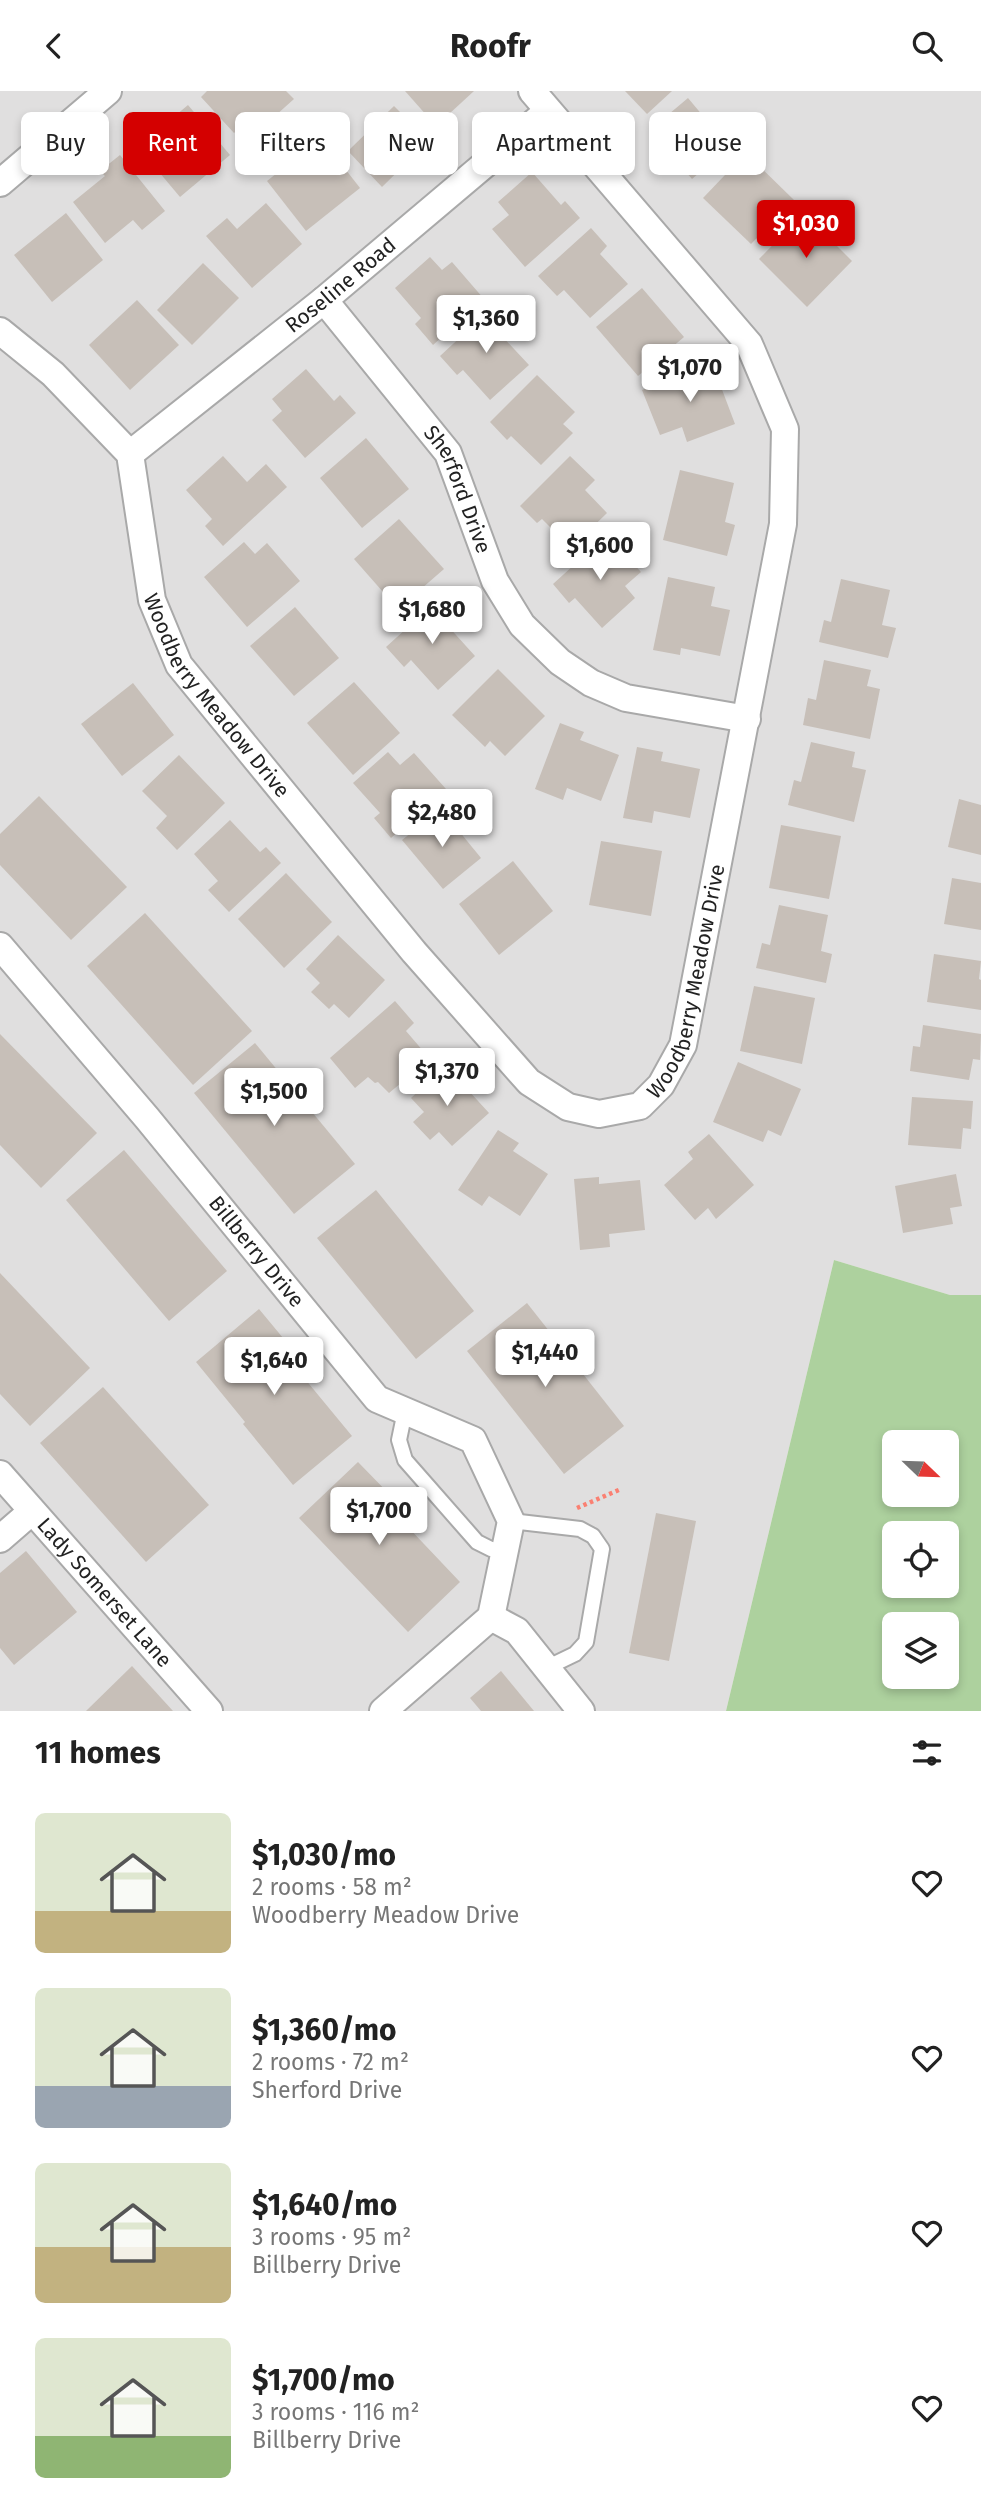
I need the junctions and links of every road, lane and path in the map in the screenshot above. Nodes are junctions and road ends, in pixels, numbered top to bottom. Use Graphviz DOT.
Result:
graph roads {
  1 [pos="107,91"];
  2 [pos="540,101"];
  3 [pos="0,183"];
  4 [pos="324,300"];
  5 [pos="0,331"];
  6 [pos="130,454"];
  7 [pos="747,719"];
  8 [pos="0,946"];
  9 [pos="405,1411"];
  10 [pos="0,1475"];
  11 [pos="621,1489"];
  12 [pos="572,1510"];
  13 [pos="31,1511"];
  14 [pos="511,1521"];
  15 [pos="0,1539"];
  16 [pos="505,1551"];
  17 [pos="491,1617"];
  18 [pos="546,1668"];
  19 [pos="391,1704"];
  20 [pos="209,1711"];
  21 [pos="580,1711"];
  1 -- 3 [label="street"];
  2 -- 4 [label="street, Roseline Road"];
  2 -- 7 [label="street, Woodberry Meadow Drive"];
  4 -- 6 [label="street, Roseline Road"];
  4 -- 7 [label="street, Sherford Drive"];
  5 -- 6 [label="street"];
  6 -- 7 [label="street, Woodberry Meadow Drive"];
  8 -- 9 [label="street, Billberry Drive"];
  9 -- 14 [label="street, Billberry Drive"];
  9 -- 16 [label="lane"];
  10 -- 13 [label="street, Lady Somerset Lane"];
  11 -- 12 [label="path"];
  13 -- 15 [label="street"];
  13 -- 20 [label="street, Lady Somerset Lane"];
  14 -- 16 [label="street"];
  14 -- 18 [label="lane"];
  16 -- 17 [label="street"];
  17 -- 18 [label="street"];
  17 -- 19 [label="street"];
  18 -- 21 [label="street"];
}
